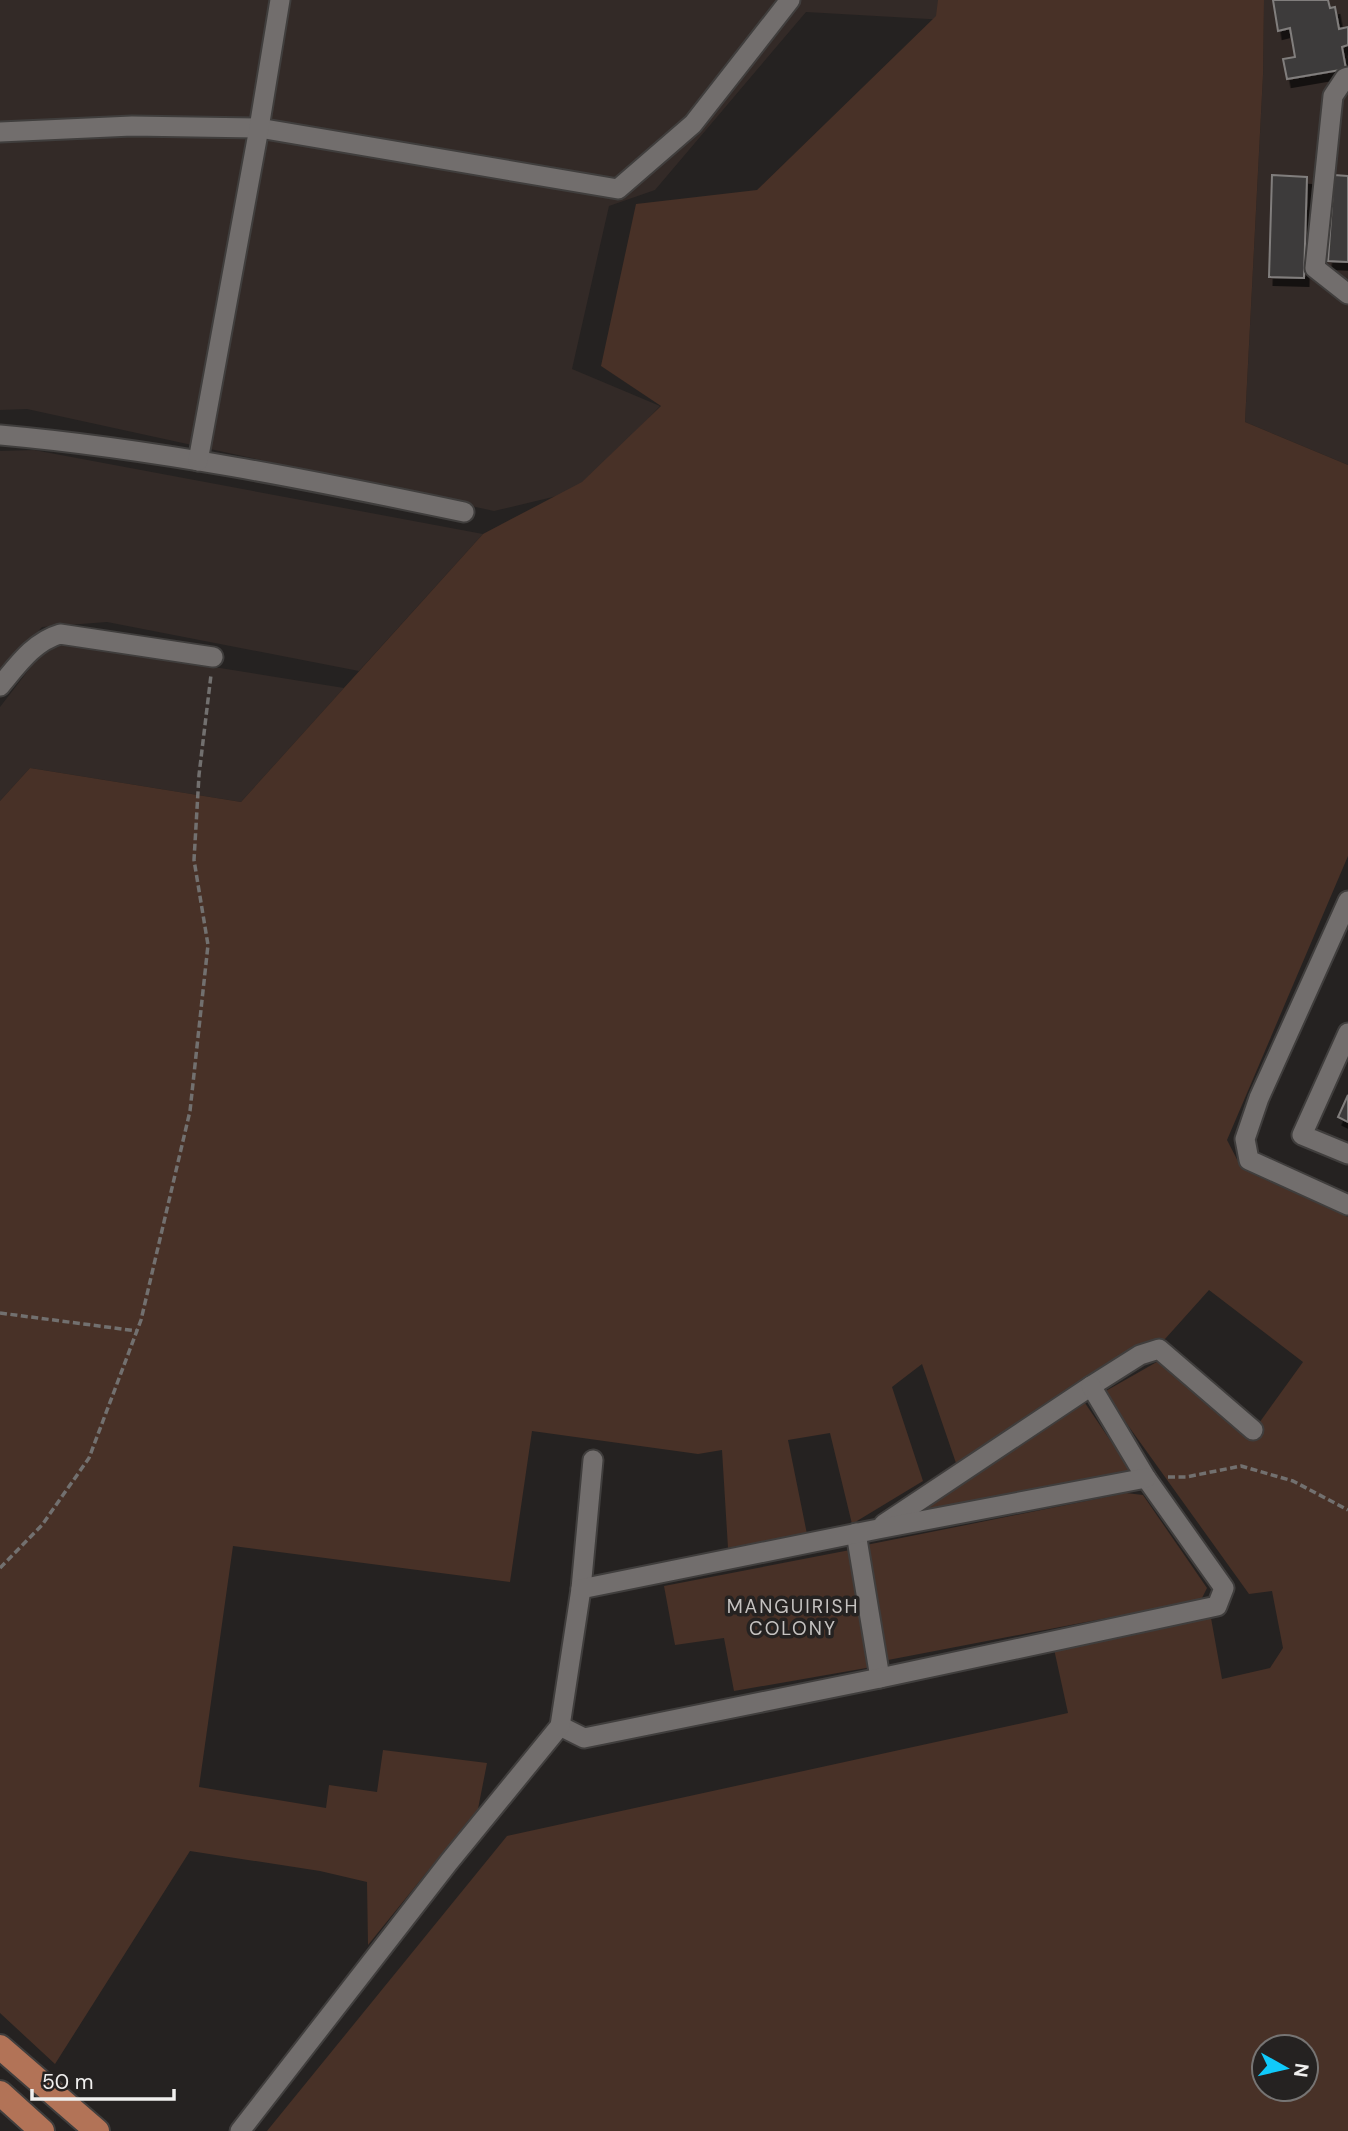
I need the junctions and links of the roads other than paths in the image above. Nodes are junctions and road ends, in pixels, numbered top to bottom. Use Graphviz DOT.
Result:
graph roads {
  1 [pos="280,0"];
  2 [pos="790,0"];
  3 [pos="1348,78"];
  4 [pos="259,128"];
  5 [pos="0,132"];
  6 [pos="1348,294"];
  7 [pos="0,435"];
  8 [pos="198,461"];
  9 [pos="464,512"];
  10 [pos="213,657"];
  11 [pos="0,686"];
  12 [pos="1348,901"];
  13 [pos="1348,1033"];
  14 [pos="1348,1154"];
  15 [pos="1348,1205"];
  16 [pos="1091,1386"];
  17 [pos="1252,1430"];
  18 [pos="593,1460"];
  19 [pos="1146,1478"];
  20 [pos="878,1529"];
  21 [pos="856,1533"];
  22 [pos="581,1588"];
  23 [pos="880,1678"];
  24 [pos="560,1726"];
  25 [pos="0,2047"];
  26 [pos="0,2093"];
  27 [pos="42,2131"];
  28 [pos="97,2131"];
  29 [pos="240,2131"];
  1 -- 4 [label="street"];
  2 -- 4 [label="street"];
  3 -- 6 [label="street"];
  4 -- 5 [label="street"];
  4 -- 8 [label="street"];
  7 -- 8 [label="street"];
  8 -- 9 [label="street"];
  10 -- 11 [label="street"];
  12 -- 15 [label="street"];
  13 -- 14 [label="street"];
  16 -- 17 [label="street"];
  16 -- 19 [label="street"];
  16 -- 20 [label="street"];
  18 -- 22 [label="street"];
  19 -- 20 [label="street"];
  19 -- 23 [label="street"];
  20 -- 21 [label="street"];
  21 -- 22 [label="street"];
  21 -- 23 [label="street"];
  22 -- 24 [label="street"];
  23 -- 24 [label="street"];
  24 -- 29 [label="street"];
  25 -- 28 [label="main road"];
  26 -- 27 [label="main road"];
}
